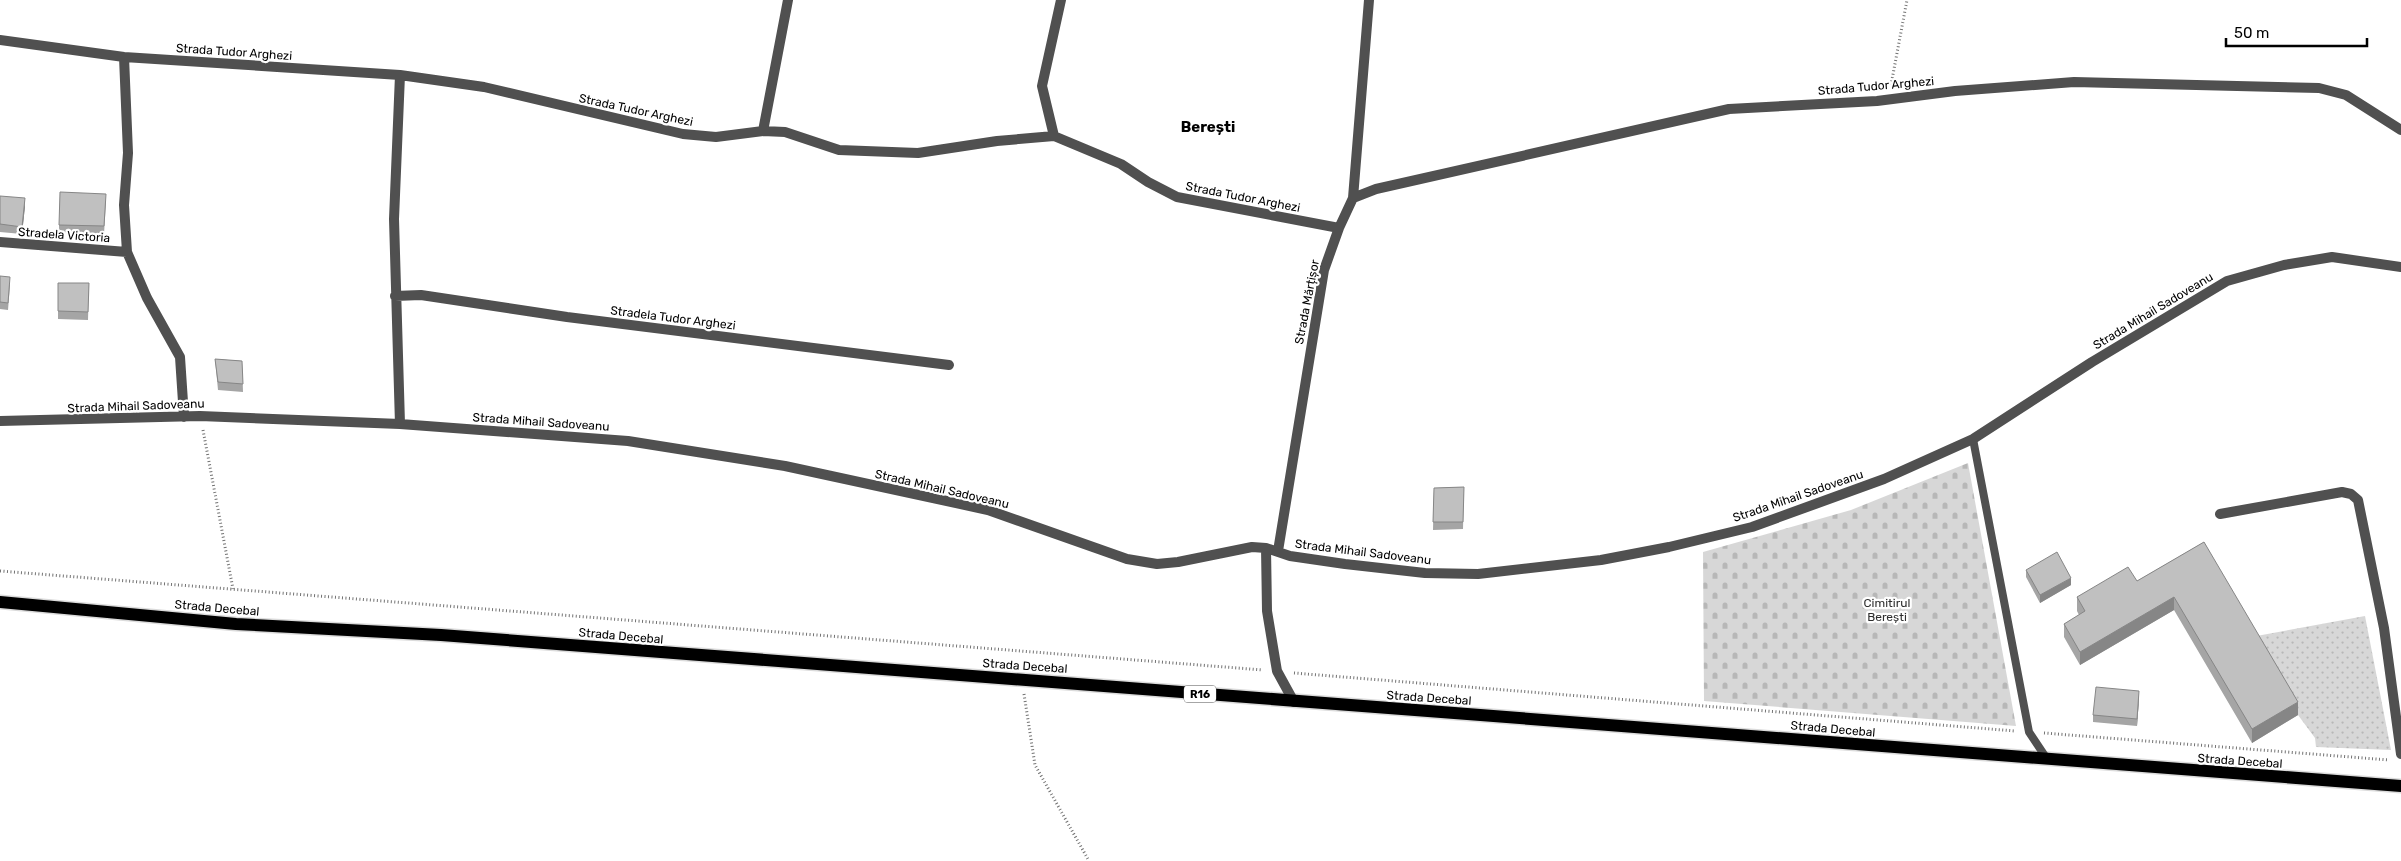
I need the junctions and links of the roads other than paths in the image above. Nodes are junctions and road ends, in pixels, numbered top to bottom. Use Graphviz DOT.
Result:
graph roads {
  1 [pos="788,0"];
  2 [pos="1060,0"];
  3 [pos="1369,0"];
  4 [pos="0,40"];
  5 [pos="124,57"];
  6 [pos="400,75"];
  7 [pos="2401,130"];
  8 [pos="763,131"];
  9 [pos="1054,136"];
  10 [pos="1353,198"];
  11 [pos="1339,228"];
  12 [pos="0,242"];
  13 [pos="127,252"];
  14 [pos="2401,267"];
  15 [pos="395,296"];
  16 [pos="949,365"];
  17 [pos="184,417"];
  18 [pos="0,421"];
  19 [pos="400,424"];
  20 [pos="1973,439"];
  21 [pos="2220,514"];
  22 [pos="1266,548"];
  23 [pos="1278,551"];
  24 [pos="0,602"];
  25 [pos="1294,702"];
  26 [pos="2401,754"];
  27 [pos="2048,761"];
  28 [pos="2401,786"];
  1 -- 8 [label="street"];
  2 -- 9 [label="street"];
  3 -- 10 [label="street, Strada Mărțișor"];
  4 -- 5 [label="street, Strada Tudor Arghezi"];
  5 -- 6 [label="street, Strada Tudor Arghezi"];
  5 -- 13 [label="street"];
  6 -- 8 [label="street, Strada Tudor Arghezi"];
  6 -- 15 [label="street"];
  7 -- 10 [label="street, Strada Tudor Arghezi"];
  8 -- 9 [label="street, Strada Tudor Arghezi"];
  9 -- 11 [label="street, Strada Tudor Arghezi"];
  10 -- 11 [label="street, Strada Mărțișor"];
  11 -- 23 [label="street, Strada Mărțișor"];
  12 -- 13 [label="street, Stradela Victoria"];
  13 -- 17 [label="street"];
  14 -- 20 [label="street, Strada Mihail Sadoveanu"];
  15 -- 16 [label="street, Stradela Tudor Arghezi"];
  15 -- 19 [label="street"];
  17 -- 18 [label="street, Strada Mihail Sadoveanu"];
  17 -- 19 [label="street, Strada Mihail Sadoveanu"];
  19 -- 22 [label="street, Strada Mihail Sadoveanu"];
  20 -- 23 [label="street, Strada Mihail Sadoveanu"];
  20 -- 27 [label="lane"];
  21 -- 26 [label="street"];
  22 -- 23 [label="street, Strada Mihail Sadoveanu"];
  22 -- 25 [label="street"];
  24 -- 25 [label="main road, Strada Decebal / R16"];
  25 -- 27 [label="main road, Strada Decebal / R16"];
  27 -- 28 [label="main road, Strada Decebal / R16"];
}
